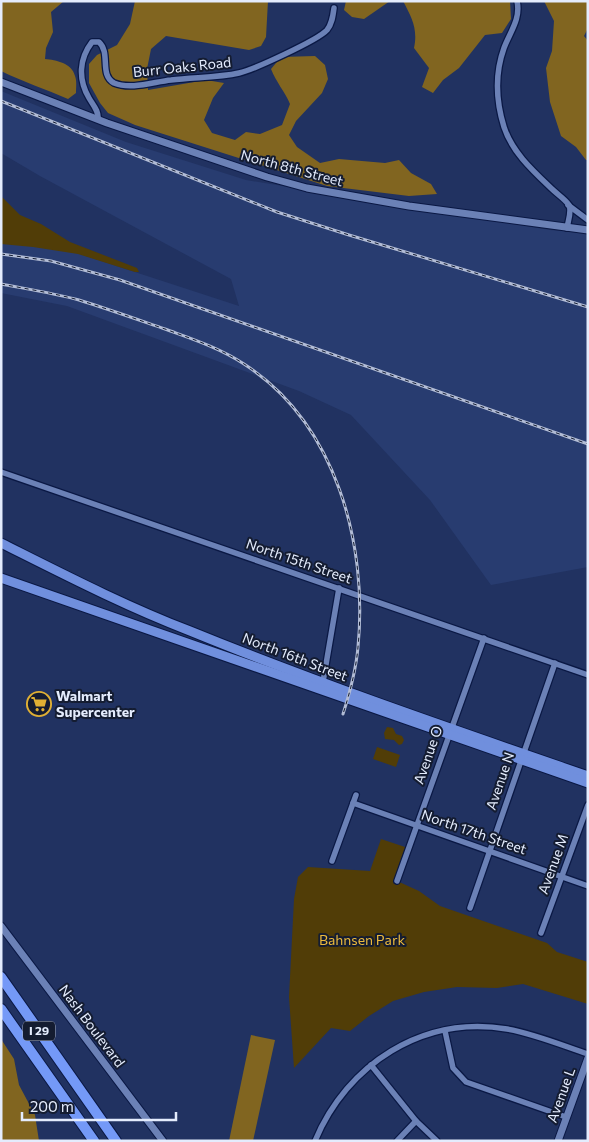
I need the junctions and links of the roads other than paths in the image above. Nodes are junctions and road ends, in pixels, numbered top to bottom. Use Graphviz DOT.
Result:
graph roads {
  1 [pos="517,1"];
  2 [pos="334,8"];
  3 [pos="1,82"];
  4 [pos="98,119"];
  5 [pos="568,205"];
  6 [pos="588,220"];
  7 [pos="567,228"];
  8 [pos="588,230"];
  9 [pos="1,472"];
  10 [pos="1,543"];
  11 [pos="1,578"];
  12 [pos="339,588"];
  13 [pos="484,638"];
  14 [pos="555,663"];
  15 [pos="588,675"];
  16 [pos="323,682"];
  17 [pos="450,731"];
  18 [pos="521,756"];
  19 [pos="588,776"];
  20 [pos="588,783"];
  21 [pos="356,795"];
  22 [pos="353,803"];
  23 [pos="588,805"];
  24 [pos="416,825"];
  25 [pos="489,850"];
  26 [pos="332,861"];
  27 [pos="562,876"];
  28 [pos="397,881"];
  29 [pos="588,886"];
  30 [pos="470,908"];
  31 [pos="1,926"];
  32 [pos="541,933"];
  33 [pos="1,977"];
  34 [pos="1,1009"];
  35 [pos="445,1031"];
  36 [pos="588,1054"];
  37 [pos="588,1058"];
  38 [pos="371,1065"];
  39 [pos="566,1117"];
  40 [pos="416,1122"];
  41 [pos="94,1141"];
  42 [pos="116,1141"];
  43 [pos="163,1141"];
  44 [pos="315,1141"];
  45 [pos="397,1141"];
  46 [pos="437,1141"];
  47 [pos="558,1141"];
  1 -- 5 [label="street"];
  2 -- 4 [label="street, Burr Oaks Road"];
  3 -- 4 [label="street, North 8th Street"];
  4 -- 7 [label="street, North 8th Street"];
  5 -- 6 [label="street"];
  5 -- 7 [label="street"];
  7 -- 8 [label="street, North 8th Street"];
  9 -- 12 [label="street, North 15th Street"];
  10 -- 16 [label="main road, North 16th Street"];
  11 -- 17 [label="main road, North 16th Street"];
  12 -- 13 [label="street, North 15th Street"];
  12 -- 16 [label="street"];
  13 -- 14 [label="street, North 15th Street"];
  13 -- 17 [label="street, Avenue O"];
  14 -- 15 [label="street, North 15th Street"];
  14 -- 18 [label="street, Avenue N"];
  16 -- 17 [label="main road, North 16th Street"];
  17 -- 18 [label="main road, North 16th Street"];
  17 -- 24 [label="street, Avenue O"];
  18 -- 19 [label="main road, North 16th Street"];
  18 -- 20 [label="main road, North 16th Street"];
  18 -- 25 [label="street, Avenue N"];
  21 -- 22 [label="street"];
  22 -- 24 [label="street, North 17th Street"];
  22 -- 26 [label="street"];
  23 -- 27 [label="street, Avenue M"];
  24 -- 25 [label="street, North 17th Street"];
  24 -- 28 [label="street, Avenue O"];
  25 -- 27 [label="street, North 17th Street"];
  25 -- 30 [label="street, Avenue N"];
  27 -- 29 [label="street, North 17th Street"];
  27 -- 32 [label="street, Avenue M"];
  31 -- 43 [label="street, Nash Boulevard"];
  33 -- 42 [label="highway, I 29"];
  34 -- 41 [label="highway, I 29"];
  35 -- 36 [label="street"];
  35 -- 38 [label="street"];
  35 -- 39 [label="street"];
  37 -- 39 [label="street, Avenue L"];
  38 -- 40 [label="street"];
  38 -- 44 [label="street"];
  39 -- 47 [label="street, Avenue L"];
  40 -- 45 [label="street"];
  40 -- 46 [label="street"];
}
